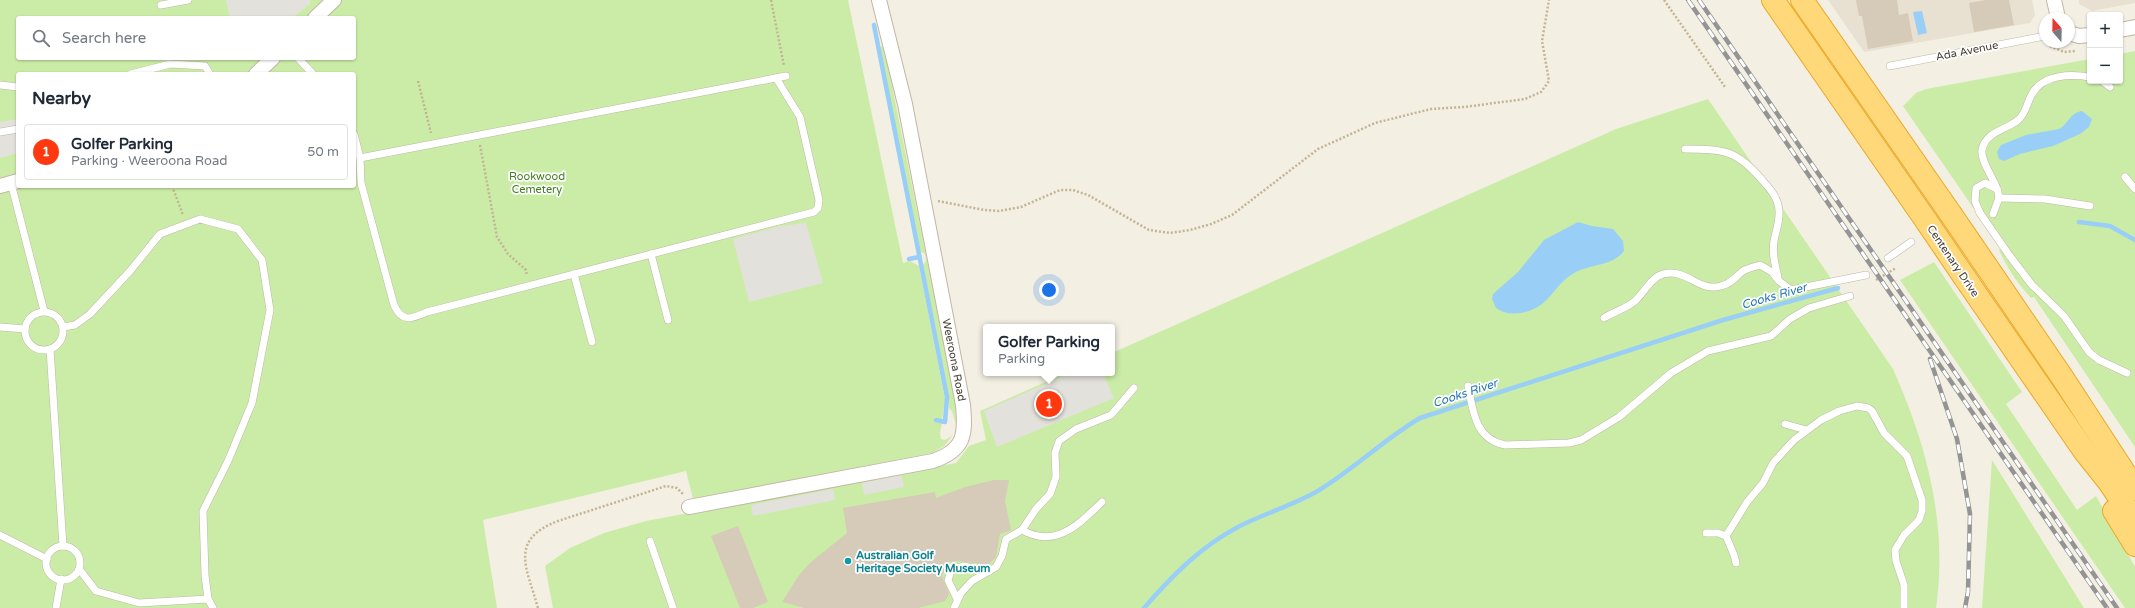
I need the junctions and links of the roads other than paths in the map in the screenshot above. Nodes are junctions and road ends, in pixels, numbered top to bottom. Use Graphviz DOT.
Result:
graph roads {
  1 [pos="188,0"];
  2 [pos="334,0"];
  3 [pos="879,0"];
  4 [pos="1773,0"];
  5 [pos="1802,0"];
  6 [pos="2054,0"];
  7 [pos="161,5"];
  8 [pos="2057,12"];
  9 [pos="317,16"];
  10 [pos="2135,27"];
  11 [pos="2123,29"];
  12 [pos="2075,35"];
  13 [pos="2087,35"];
  14 [pos="2039,37"];
  15 [pos="271,60"];
  16 [pos="300,60"];
  17 [pos="1890,66"];
  18 [pos="139,72"];
  19 [pos="209,72"];
  20 [pos="258,72"];
  21 [pos="312,72"];
  22 [pos="786,76"];
  23 [pos="2087,77"];
  24 [pos="776,78"];
  25 [pos="2106,84"];
  26 [pos="0,85"];
  27 [pos="16,87"];
  28 [pos="2110,87"];
  29 [pos="16,129"];
  30 [pos="0,132"];
  31 [pos="356,142"];
  32 [pos="1685,149"];
  33 [pos="360,158"];
  34 [pos="2125,177"];
  35 [pos="10,183"];
  36 [pos="1997,189"];
  37 [pos="2135,189"];
  38 [pos="1999,198"];
  39 [pos="2090,206"];
  40 [pos="1993,214"];
  41 [pos="1911,242"];
  42 [pos="651,254"];
  43 [pos="1888,258"];
  44 [pos="574,274"];
  45 [pos="1866,275"];
  46 [pos="1780,281"];
  47 [pos="1850,296"];
  48 [pos="44,311"];
  49 [pos="1604,318"];
  50 [pos="668,320"];
  51 [pos="0,327"];
  52 [pos="63,327"];
  53 [pos="25,328"];
  54 [pos="592,342"];
  55 [pos="50,349"];
  56 [pos="2127,373"];
  57 [pos="1468,386"];
  58 [pos="1134,388"];
  59 [pos="1786,424"];
  60 [pos="1806,430"];
  61 [pos="2108,448"];
  62 [pos="2085,452"];
  63 [pos="2135,470"];
  64 [pos="2135,489"];
  65 [pos="1102,502"];
  66 [pos="688,507"];
  67 [pos="2135,521"];
  68 [pos="1022,530"];
  69 [pos="1706,533"];
  70 [pos="0,535"];
  71 [pos="1726,536"];
  72 [pos="650,541"];
  73 [pos="2135,545"];
  74 [pos="63,546"];
  75 [pos="47,559"];
  76 [pos="1736,563"];
  77 [pos="79,569"];
  78 [pos="989,571"];
  79 [pos="61,580"];
  80 [pos="208,599"];
  81 [pos="957,599"];
  82 [pos="56,608"];
  83 [pos="214,608"];
  84 [pos="673,608"];
  85 [pos="954,608"];
  86 [pos="1904,608"];
  1 -- 7 [label="lane"];
  2 -- 9 [label="street"];
  3 -- 66 [label="street, Weeroona Road"];
  4 -- 62 [label="highway, Centenary Drive, bridge"];
  5 -- 61 [label="highway, bridge"];
  6 -- 8 [label="street"];
  10 -- 11 [label="street"];
  12 -- 13 [label="street"];
  14 -- 17 [label="lane, Ada Avenue"];
  15 -- 20 [label="street"];
  16 -- 21 [label="lane"];
  18 -- 19 [label="lane"];
  22 -- 24 [label="lane"];
  23 -- 36 [label="lane"];
  24 -- 33 [label="lane"];
  24 -- 42 [label="lane"];
  25 -- 28 [label="lane"];
  26 -- 27 [label="lane"];
  29 -- 30 [label="lane"];
  31 -- 33 [label="lane"];
  32 -- 46 [label="lane"];
  33 -- 44 [label="lane"];
  34 -- 37 [label="lane"];
  35 -- 48 [label="lane"];
  36 -- 38 [label="lane"];
  36 -- 56 [label="lane, bridge"];
  38 -- 39 [label="lane"];
  38 -- 40 [label="lane"];
  41 -- 43 [label="lane"];
  42 -- 44 [label="lane"];
  42 -- 50 [label="lane"];
  44 -- 54 [label="lane"];
  45 -- 46 [label="lane"];
  46 -- 49 [label="lane"];
  47 -- 57 [label="lane"];
  48 -- 52 [label="lane"];
  48 -- 53 [label="lane"];
  51 -- 53 [label="lane"];
  52 -- 55 [label="lane"];
  52 -- 80 [label="lane"];
  53 -- 55 [label="lane"];
  55 -- 74 [label="lane"];
  58 -- 68 [label="lane"];
  59 -- 60 [label="lane"];
  60 -- 71 [label="lane"];
  60 -- 86 [label="lane"];
  61 -- 63 [label="highway"];
  61 -- 64 [label="highway"];
  62 -- 67 [label="highway, Centenary Drive"];
  62 -- 73 [label="highway"];
  65 -- 68 [label="lane"];
  68 -- 78 [label="lane"];
  69 -- 71 [label="lane"];
  70 -- 75 [label="lane"];
  71 -- 76 [label="lane"];
  72 -- 84 [label="lane"];
  74 -- 75 [label="lane"];
  74 -- 77 [label="lane"];
  75 -- 79 [label="lane"];
  77 -- 79 [label="lane"];
  77 -- 80 [label="lane"];
  78 -- 81 [label="lane"];
  78 -- 81 [label="lane"];
  79 -- 82 [label="lane"];
  80 -- 83 [label="lane"];
  81 -- 85 [label="lane"];
}
